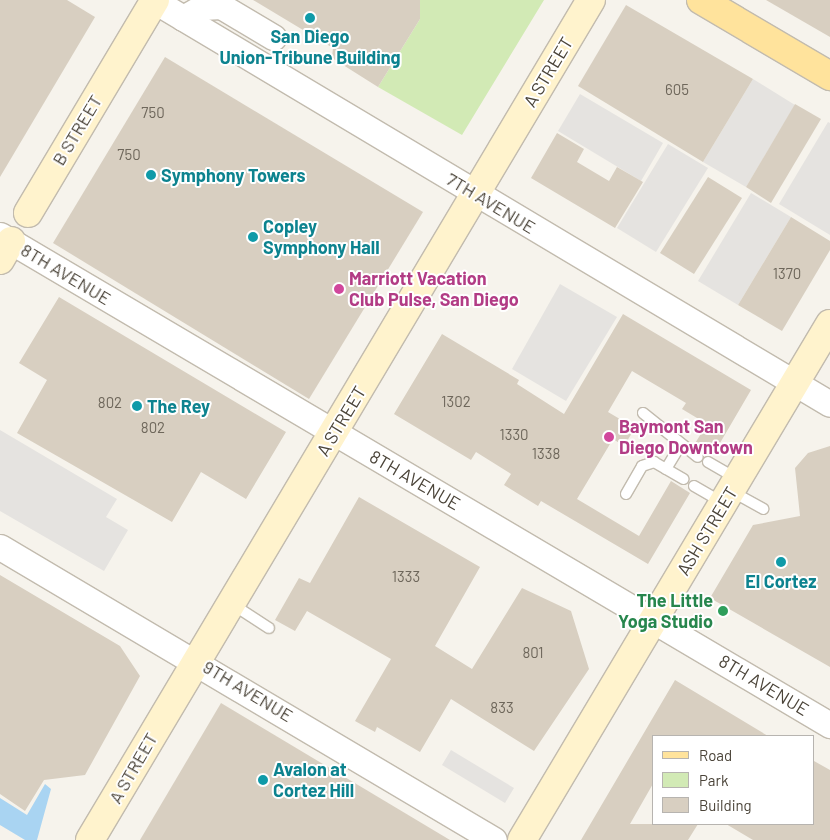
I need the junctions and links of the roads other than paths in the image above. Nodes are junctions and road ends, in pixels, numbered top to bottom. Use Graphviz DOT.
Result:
graph roads {
  1 [pos="154,0"];
  2 [pos="591,0"];
  3 [pos="701,0"];
  4 [pos="183,18"];
  5 [pos="273,37"];
  6 [pos="830,76"];
  7 [pos="476,194"];
  8 [pos="28,213"];
  9 [pos="4,245"];
  10 [pos="830,324"];
  11 [pos="795,383"];
  12 [pos="830,404"];
  13 [pos="643,412"];
  14 [pos="334,433"];
  15 [pos="680,446"];
  16 [pos="698,457"];
  17 [pos="708,462"];
  18 [pos="666,468"];
  19 [pos="684,479"];
  20 [pos="694,486"];
  21 [pos="731,491"];
  22 [pos="626,494"];
  23 [pos="763,509"];
  24 [pos="0,547"];
  25 [pos="230,603"];
  26 [pos="655,620"];
  27 [pos="269,628"];
  28 [pos="196,660"];
  29 [pos="830,725"];
  30 [pos="90,840"];
  31 [pos="494,840"];
  32 [pos="522,840"];
  1 -- 4 [label="street, 7TH AVENUE"];
  1 -- 8 [label="main road, B STREET"];
  2 -- 7 [label="main road, A STREET"];
  3 -- 6 [label="main road"];
  4 -- 5 [label="street"];
  4 -- 7 [label="street, 7TH AVENUE"];
  7 -- 11 [label="street, 7TH AVENUE"];
  7 -- 14 [label="main road, A STREET"];
  8 -- 9 [label="street, B STREET"];
  9 -- 14 [label="street, 8TH AVENUE"];
  10 -- 11 [label="main road, ASH STREET"];
  11 -- 12 [label="street, 7TH AVENUE"];
  11 -- 21 [label="main road, ASH STREET"];
  13 -- 15 [label="lane"];
  14 -- 25 [label="main road, A STREET"];
  14 -- 26 [label="street, 8TH AVENUE"];
  15 -- 16 [label="lane"];
  15 -- 18 [label="lane"];
  17 -- 21 [label="lane"];
  18 -- 19 [label="lane"];
  18 -- 22 [label="lane"];
  20 -- 21 [label="lane"];
  21 -- 23 [label="lane"];
  21 -- 26 [label="main road, ASH STREET"];
  24 -- 28 [label="street, 9TH AVENUE"];
  25 -- 27 [label="lane"];
  25 -- 28 [label="main road, A STREET"];
  26 -- 29 [label="street, 8TH AVENUE"];
  26 -- 32 [label="main road, ASH STREET"];
  28 -- 30 [label="main road, A STREET"];
  28 -- 31 [label="street, 9TH AVENUE"];
}
